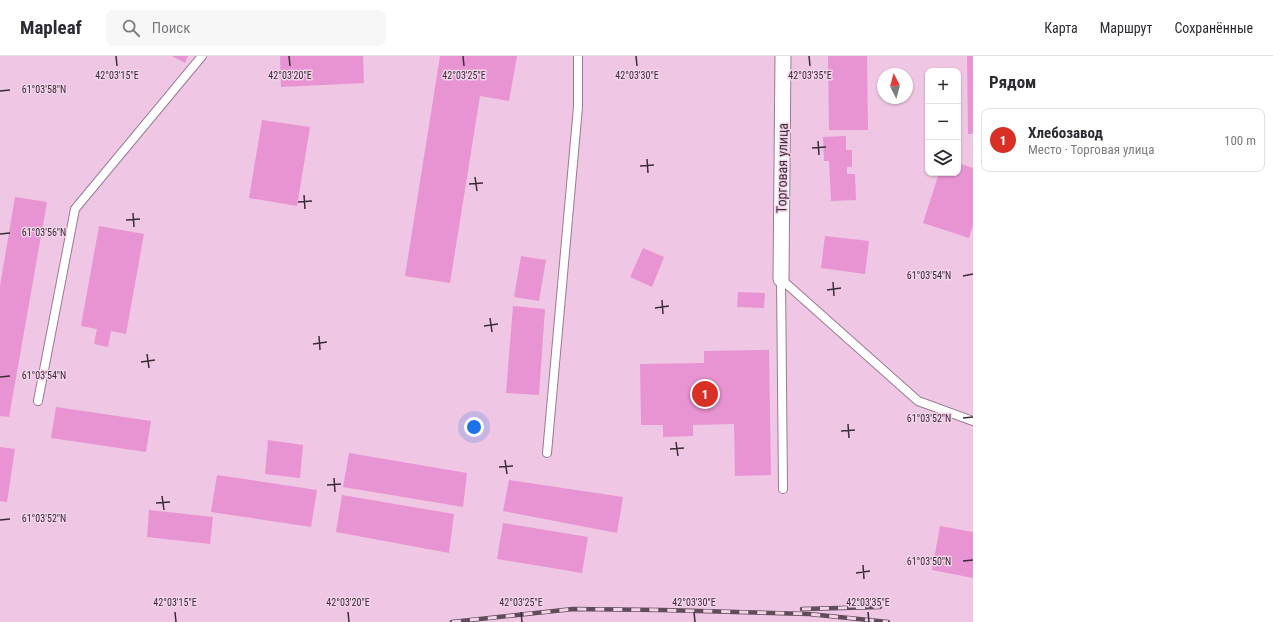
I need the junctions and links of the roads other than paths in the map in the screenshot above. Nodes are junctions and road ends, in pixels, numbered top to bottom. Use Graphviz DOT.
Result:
graph roads {
  1 [pos="202,56"];
  2 [pos="578,56"];
  3 [pos="784,56"];
  4 [pos="782,279"];
  5 [pos="38,401"];
  6 [pos="973,421"];
  7 [pos="547,453"];
  8 [pos="783,489"];
  1 -- 5 [label="lane"];
  2 -- 7 [label="lane"];
  3 -- 4 [label="street, Торговая улица"];
  4 -- 6 [label="lane"];
  4 -- 8 [label="lane"];
}
